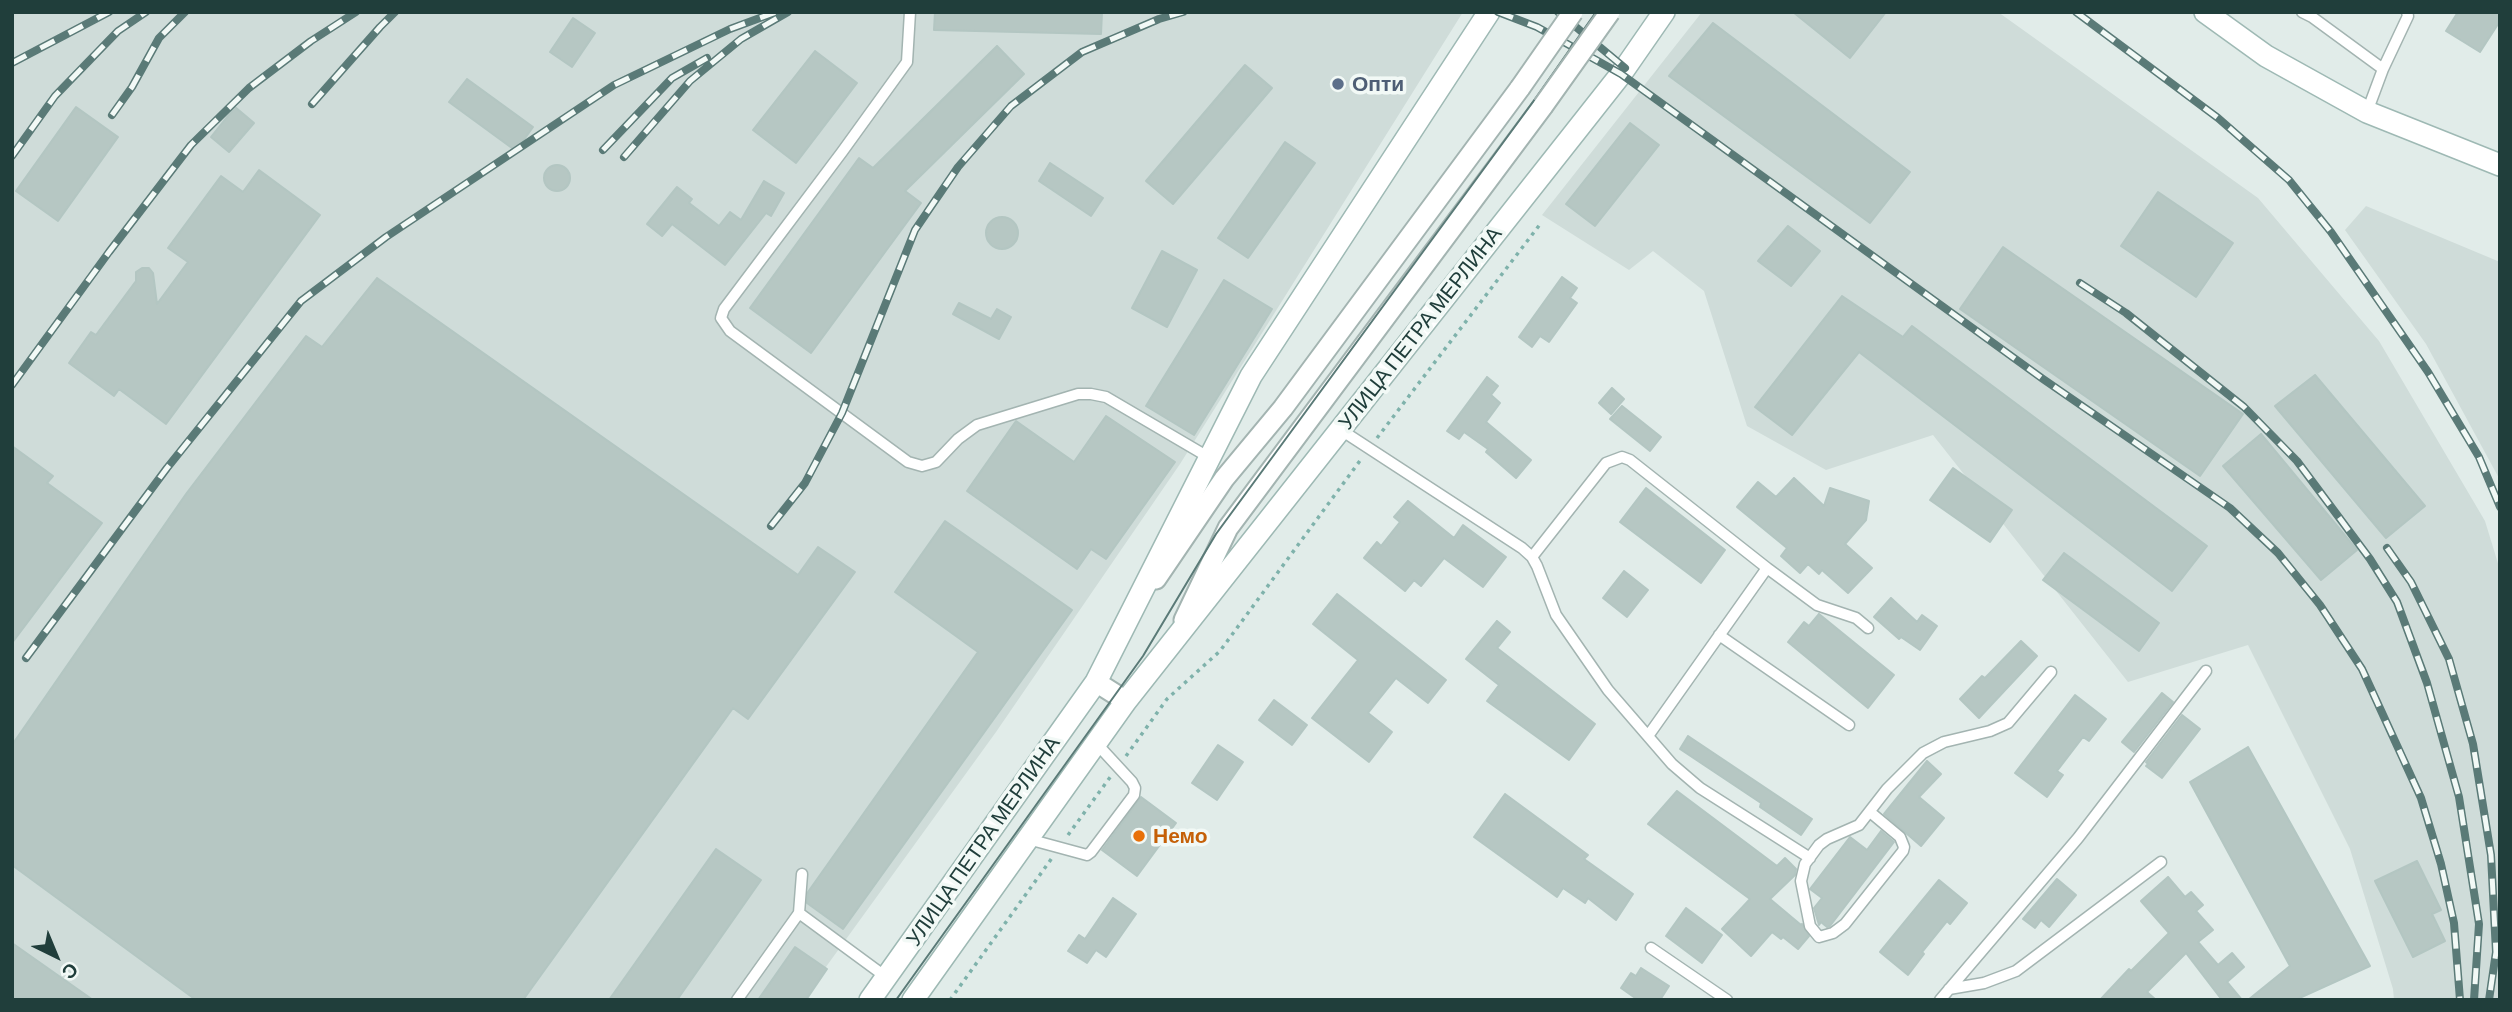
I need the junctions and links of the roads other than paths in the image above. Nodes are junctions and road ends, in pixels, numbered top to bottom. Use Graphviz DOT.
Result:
graph roads {
  1 [pos="910,12"];
  2 [pos="1489,12"];
  3 [pos="1573,12"];
  4 [pos="1610,12"];
  5 [pos="1664,12"];
  6 [pos="2205,12"];
  7 [pos="2302,12"];
  8 [pos="2407,12"];
  9 [pos="2383,69"];
  10 [pos="2367,112"];
  11 [pos="2500,166"];
  12 [pos="1340,429"];
  13 [pos="1210,458"];
  14 [pos="1532,557"];
  15 [pos="1768,568"];
  16 [pos="1868,628"];
  17 [pos="1123,629"];
  18 [pos="1719,635"];
  19 [pos="1173,641"];
  20 [pos="2206,671"];
  21 [pos="2051,672"];
  22 [pos="1096,682"];
  23 [pos="1126,701"];
  24 [pos="1849,725"];
  25 [pos="1648,736"];
  26 [pos="1096,743"];
  27 [pos="1870,812"];
  28 [pos="1028,839"];
  29 [pos="1810,858"];
  30 [pos="2161,862"];
  31 [pos="802,874"];
  32 [pos="799,913"];
  33 [pos="1651,948"];
  34 [pos="886,977"];
  35 [pos="1950,989"];
  36 [pos="737,1000"];
  37 [pos="870,1000"];
  38 [pos="913,1000"];
  39 [pos="1727,1000"];
  40 [pos="1940,1000"];
  1 -- 13 [label="lane"];
  2 -- 13 [label="main road, УЛИЦА ПЕТРА МЕРЛИНА"];
  3 -- 17 [label="street, УЛИЦА ПЕТРА МЕРЛИНА, bridge"];
  4 -- 19 [label="street, УЛИЦА ПЕТРА МЕРЛИНА, bridge"];
  5 -- 12 [label="main road, УЛИЦА ПЕТРА МЕРЛИНА"];
  6 -- 10 [label="main road"];
  7 -- 9 [label="lane"];
  8 -- 9 [label="lane"];
  9 -- 10 [label="lane"];
  10 -- 11 [label="main road"];
  12 -- 14 [label="lane"];
  12 -- 19 [label="main road, УЛИЦА ПЕТРА МЕРЛИНА"];
  13 -- 17 [label="main road, УЛИЦА ПЕТРА МЕРЛИНА"];
  14 -- 15 [label="lane"];
  14 -- 25 [label="lane"];
  15 -- 16 [label="lane"];
  15 -- 18 [label="lane"];
  17 -- 22 [label="main road, УЛИЦА ПЕТРА МЕРЛИНА"];
  18 -- 24 [label="lane"];
  18 -- 25 [label="lane"];
  19 -- 23 [label="main road, УЛИЦА ПЕТРА МЕРЛИНА"];
  20 -- 35 [label="lane"];
  21 -- 27 [label="lane"];
  22 -- 23 [label="street"];
  22 -- 34 [label="main road, УЛИЦА ПЕТРА МЕРЛИНА"];
  23 -- 26 [label="main road, УЛИЦА ПЕТРА МЕРЛИНА"];
  25 -- 29 [label="lane"];
  26 -- 28 [label="main road, УЛИЦА ПЕТРА МЕРЛИНА"];
  26 -- 28 [label="lane"];
  27 -- 29 [label="lane"];
  27 -- 29 [label="lane"];
  28 -- 38 [label="main road, УЛИЦА ПЕТРА МЕРЛИНА"];
  30 -- 35 [label="lane"];
  31 -- 32 [label="lane"];
  32 -- 34 [label="lane"];
  32 -- 36 [label="lane"];
  33 -- 39 [label="lane"];
  34 -- 37 [label="main road, УЛИЦА ПЕТРА МЕРЛИНА"];
  35 -- 40 [label="lane"];
}
